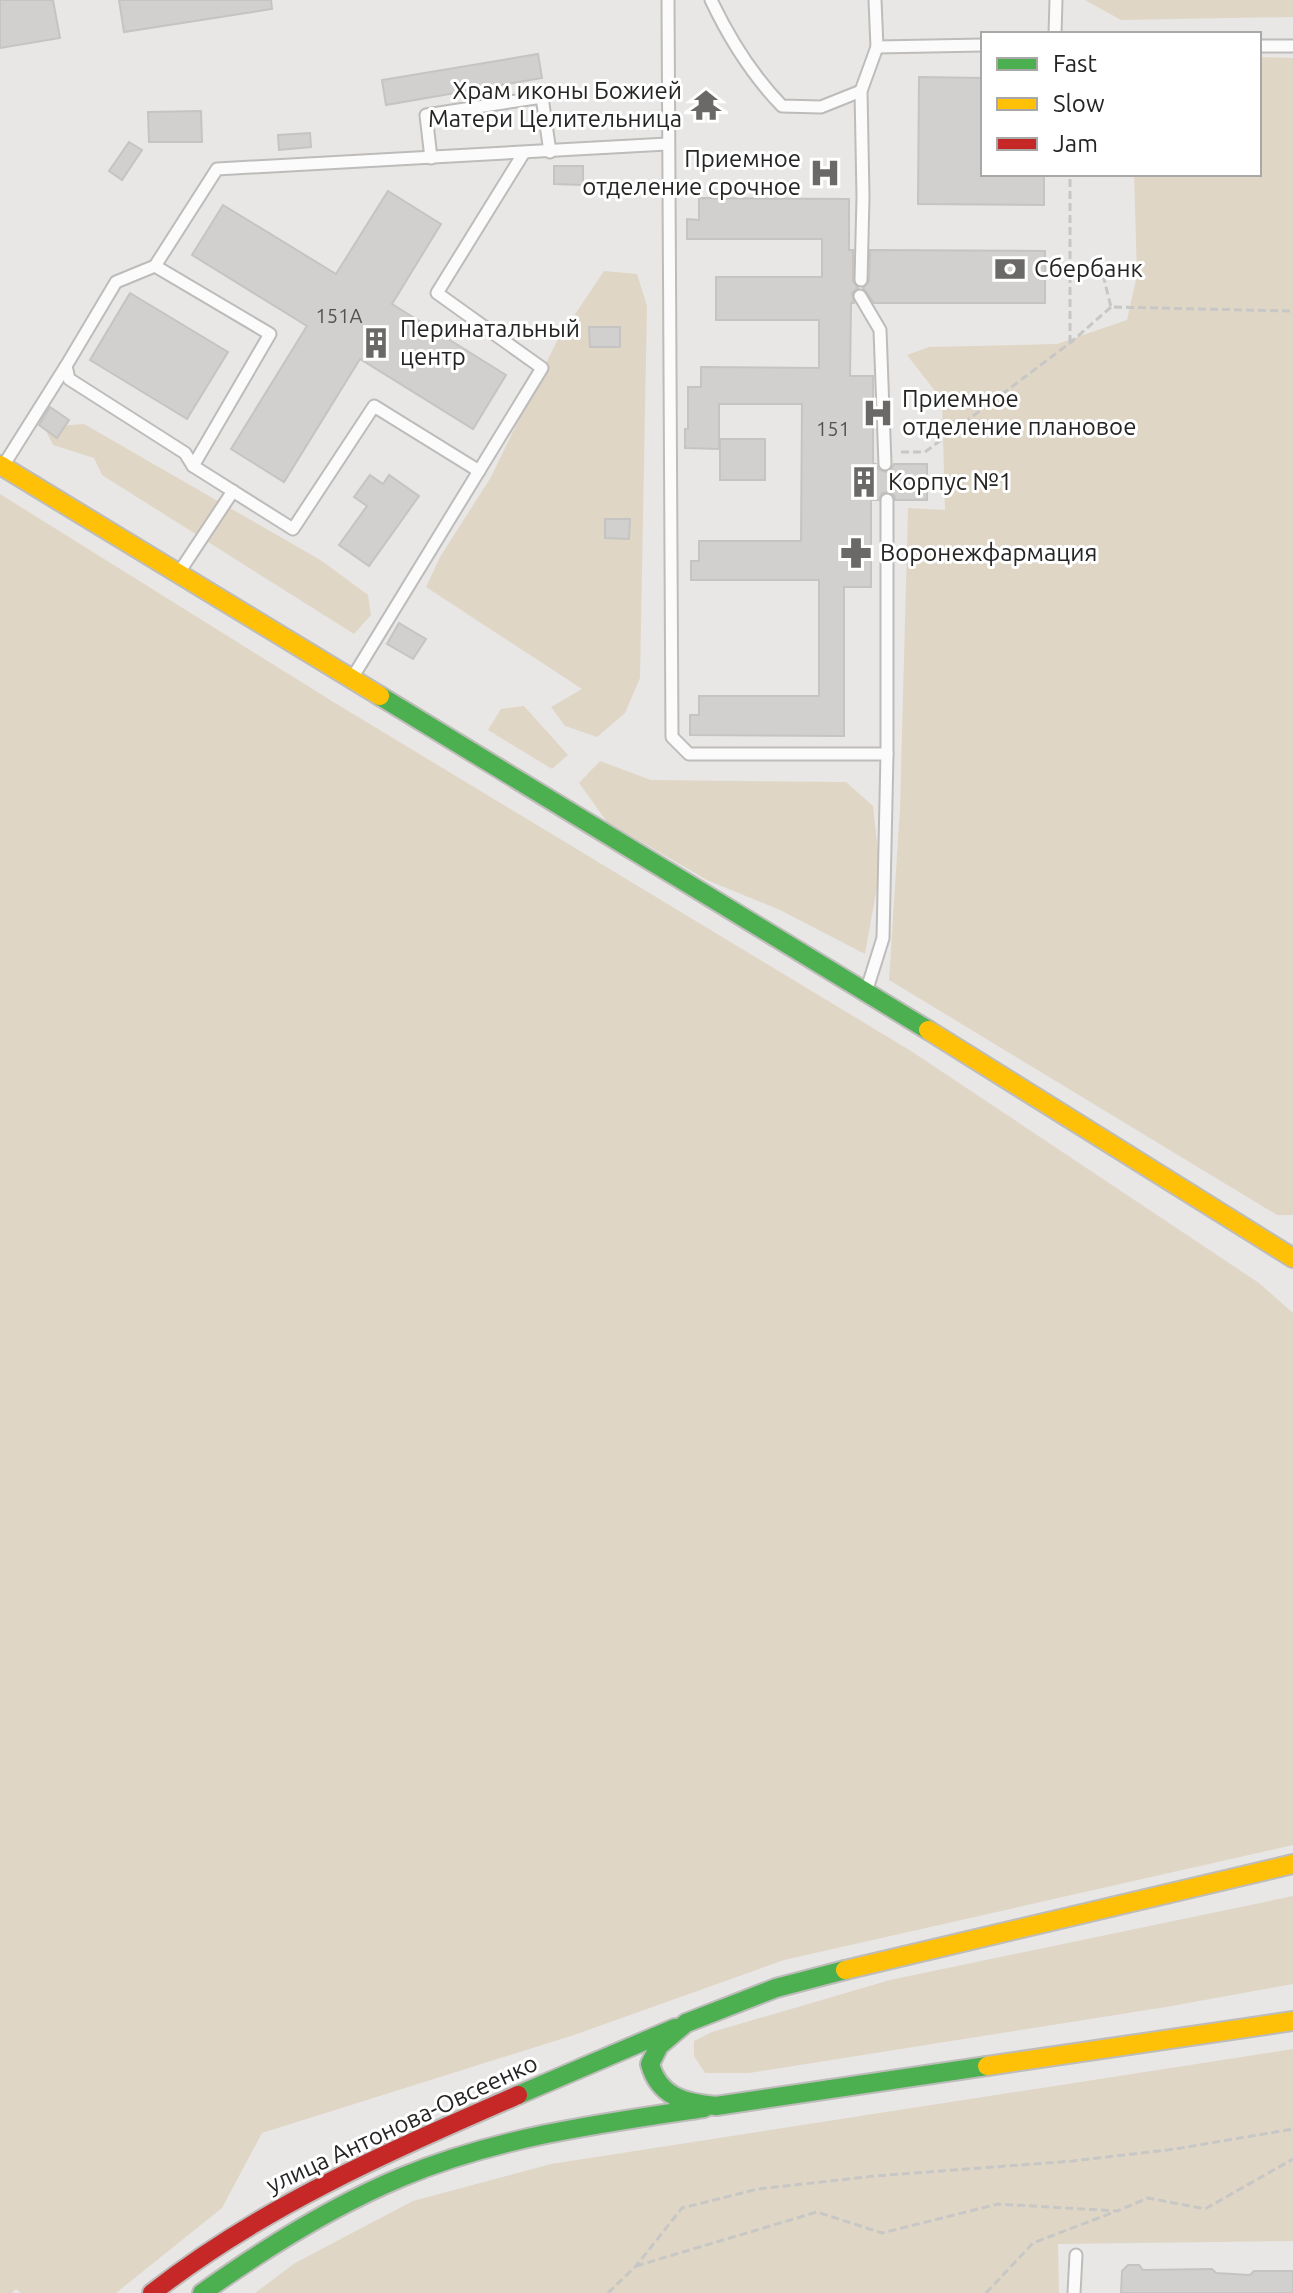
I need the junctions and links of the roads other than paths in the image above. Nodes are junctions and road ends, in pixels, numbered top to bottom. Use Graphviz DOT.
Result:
graph roads {
  1 [pos="668,0"];
  2 [pos="711,0"];
  3 [pos="875,0"];
  4 [pos="1056,0"];
  5 [pos="1055,32"];
  6 [pos="981,45"];
  7 [pos="1261,46"];
  8 [pos="1293,46"];
  9 [pos="877,47"];
  10 [pos="861,91"];
  11 [pos="667,144"];
  12 [pos="550,152"];
  13 [pos="523,154"];
  14 [pos="431,158"];
  15 [pos="155,266"];
  16 [pos="861,280"];
  17 [pos="860,296"];
  18 [pos="66,366"];
  19 [pos="885,458"];
  20 [pos="1,466"];
  21 [pos="193,466"];
  22 [pos="479,471"];
  23 [pos="233,491"];
  24 [pos="887,500"];
  25 [pos="179,573"];
  26 [pos="351,679"];
  27 [pos="887,754"];
  28 [pos="866,992"];
  29 [pos="1293,1258"];
  30 [pos="1293,1864"];
  31 [pos="1293,2021"];
  32 [pos="686,2023"];
  33 [pos="716,2106"];
  34 [pos="1076,2255"];
  35 [pos="152,2293"];
  36 [pos="202,2293"];
  37 [pos="1074,2293"];
  1 -- 11 [label="lane"];
  2 -- 10 [label="lane"];
  3 -- 9 [label="lane"];
  4 -- 5 [label="lane"];
  6 -- 9 [label="lane"];
  7 -- 8 [label="lane"];
  9 -- 10 [label="lane"];
  10 -- 16 [label="lane"];
  11 -- 12 [label="lane"];
  11 -- 27 [label="lane"];
  12 -- 13 [label="lane"];
  12 -- 14 [label="lane"];
  13 -- 14 [label="lane"];
  13 -- 22 [label="lane"];
  14 -- 15 [label="lane"];
  15 -- 18 [label="lane"];
  15 -- 21 [label="lane"];
  17 -- 19 [label="lane"];
  18 -- 20 [label="lane"];
  18 -- 21 [label="lane"];
  20 -- 25 [label="main road"];
  21 -- 23 [label="lane"];
  22 -- 23 [label="lane"];
  22 -- 26 [label="lane"];
  23 -- 25 [label="lane"];
  24 -- 27 [label="lane"];
  25 -- 26 [label="main road"];
  26 -- 28 [label="main road"];
  27 -- 28 [label="lane"];
  28 -- 29 [label="main road"];
  30 -- 32 [label="main road, улица Антонова-Овсеенко"];
  31 -- 33 [label="main road, улица Антонова-Овсеенко"];
  32 -- 33 [label="main road"];
  32 -- 35 [label="main road, улица Антонова-Овсеенко"];
  33 -- 36 [label="main road, улица Антонова-Овсеенко"];
  34 -- 37 [label="lane"];
}
